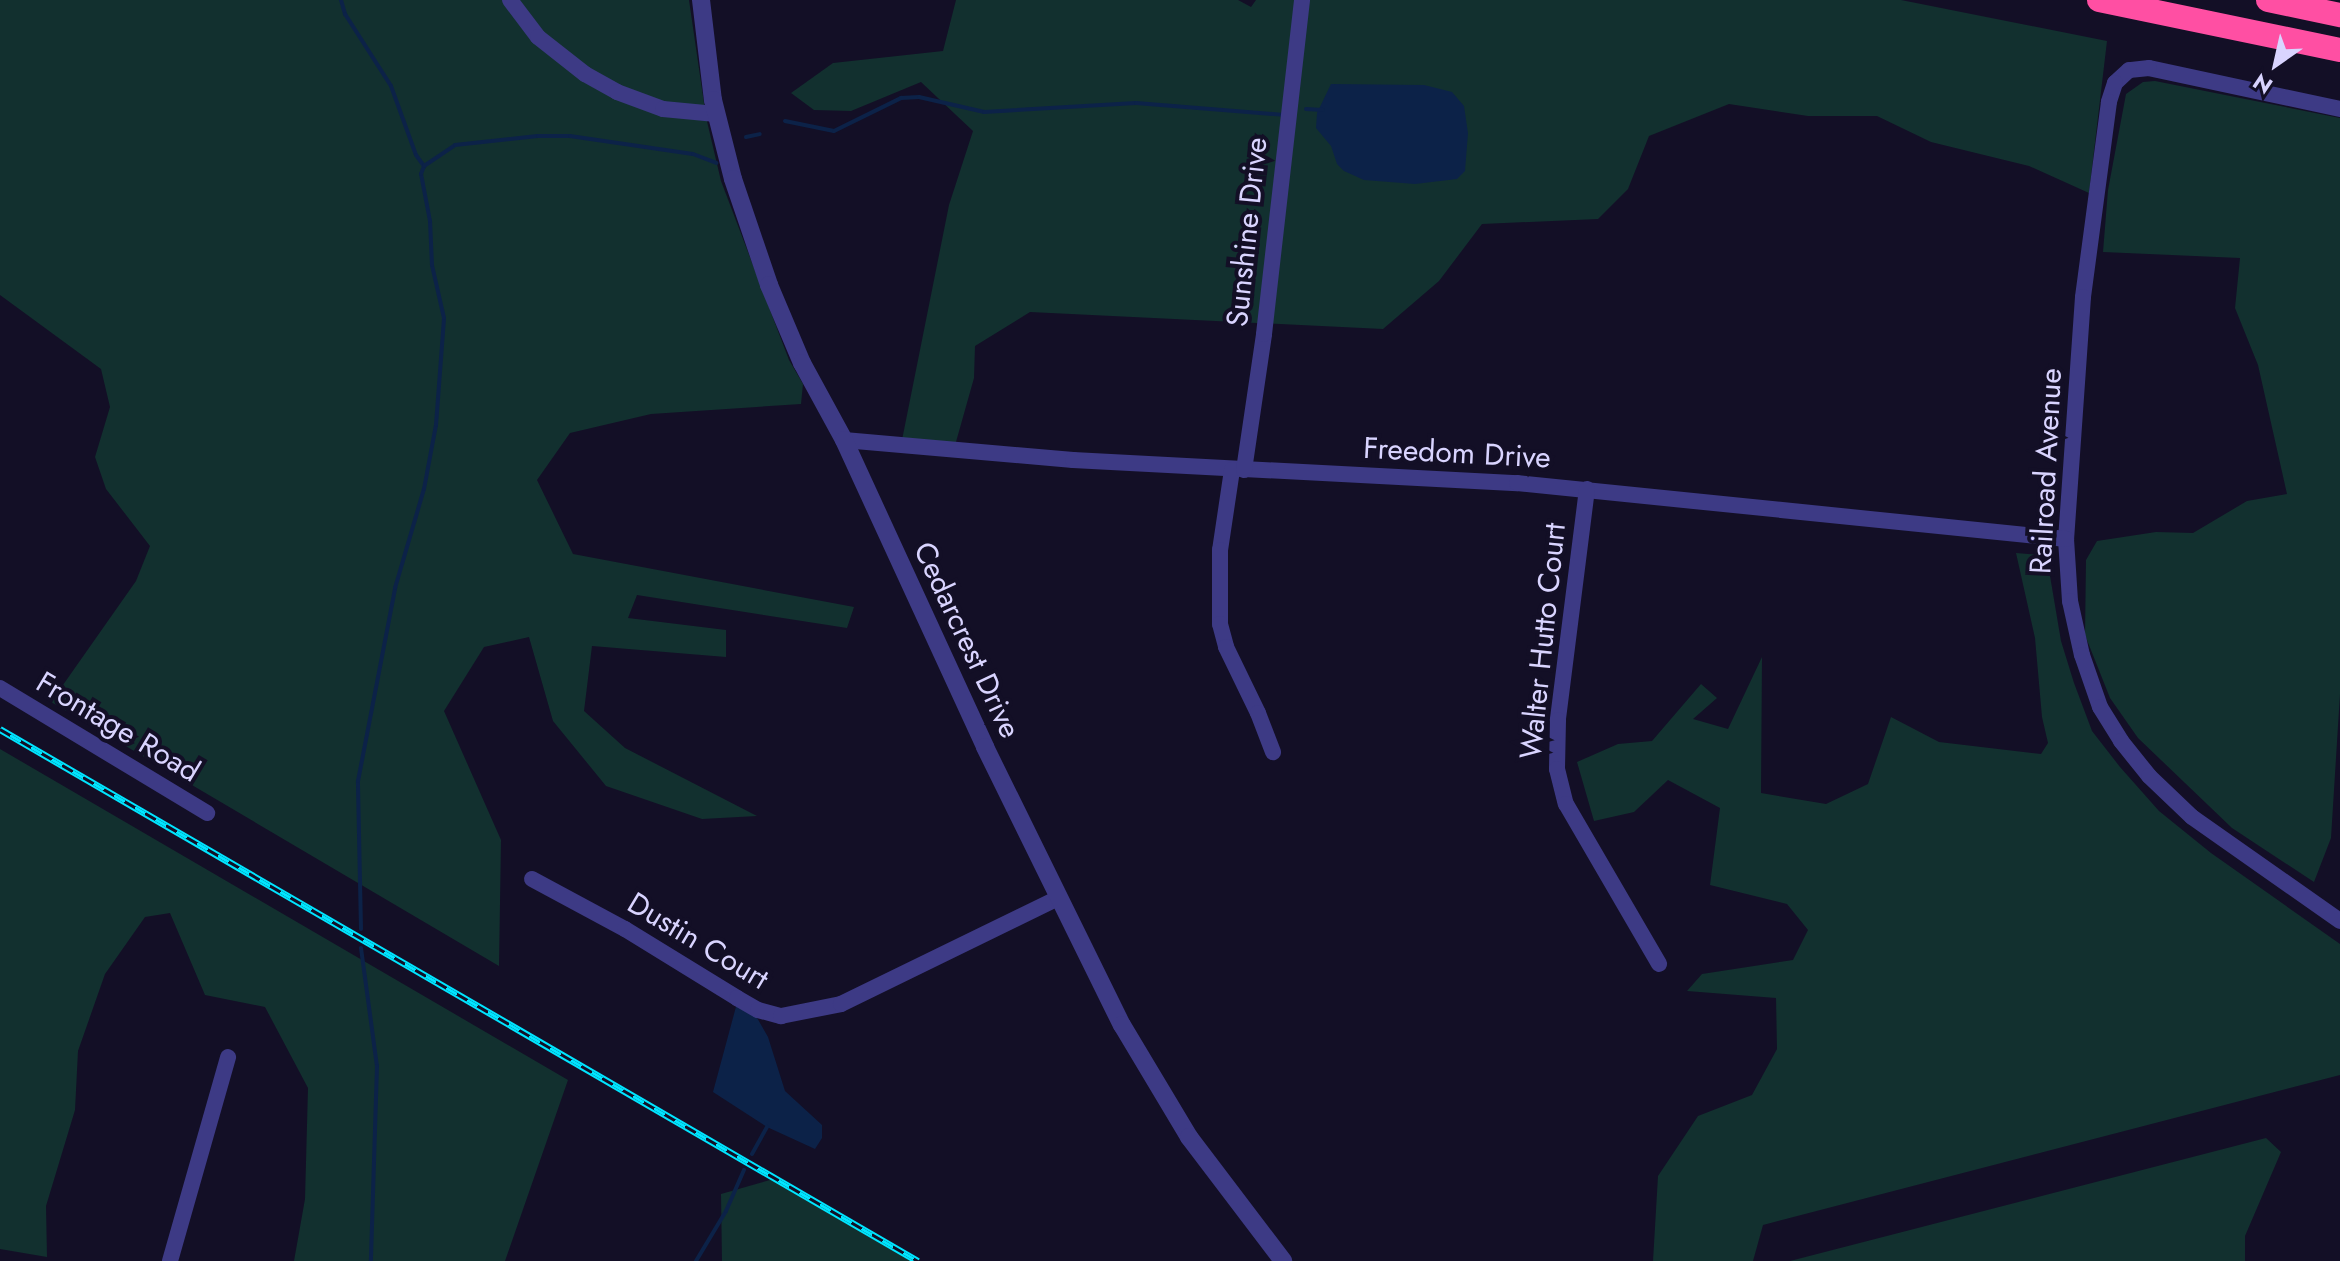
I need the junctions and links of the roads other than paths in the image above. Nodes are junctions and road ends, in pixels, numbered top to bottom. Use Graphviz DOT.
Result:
graph roads {
  1 [pos="510,0"];
  2 [pos="701,0"];
  3 [pos="1302,0"];
  4 [pos="2099,0"];
  5 [pos="2268,0"];
  6 [pos="2340,15"];
  7 [pos="2340,50"];
  8 [pos="2340,109"];
  9 [pos="716,114"];
  10 [pos="844,440"];
  11 [pos="1238,470"];
  12 [pos="1587,489"];
  13 [pos="2066,539"];
  14 [pos="0,688"];
  15 [pos="1273,752"];
  16 [pos="207,813"];
  17 [pos="532,879"];
  18 [pos="1058,898"];
  19 [pos="2340,921"];
  20 [pos="1659,964"];
  21 [pos="228,1057"];
  22 [pos="170,1261"];
  23 [pos="1283,1261"];
  1 -- 9 [label="street"];
  2 -- 9 [label="street, Cedarcrest Drive"];
  3 -- 11 [label="street, Sunshine Drive"];
  4 -- 7 [label="highway"];
  5 -- 6 [label="highway"];
  8 -- 13 [label="street, Railroad Avenue"];
  9 -- 10 [label="street, Cedarcrest Drive"];
  10 -- 11 [label="street, Freedom Drive"];
  10 -- 18 [label="street, Cedarcrest Drive"];
  11 -- 12 [label="street, Freedom Drive"];
  11 -- 15 [label="street, Sunshine Drive"];
  12 -- 13 [label="street, Freedom Drive"];
  12 -- 20 [label="street, Walter Hutto Court"];
  13 -- 19 [label="street, Railroad Avenue"];
  14 -- 16 [label="street, Frontage Road"];
  17 -- 18 [label="street, Dustin Court"];
  18 -- 23 [label="street, Cedarcrest Drive"];
  21 -- 22 [label="street"];
}
